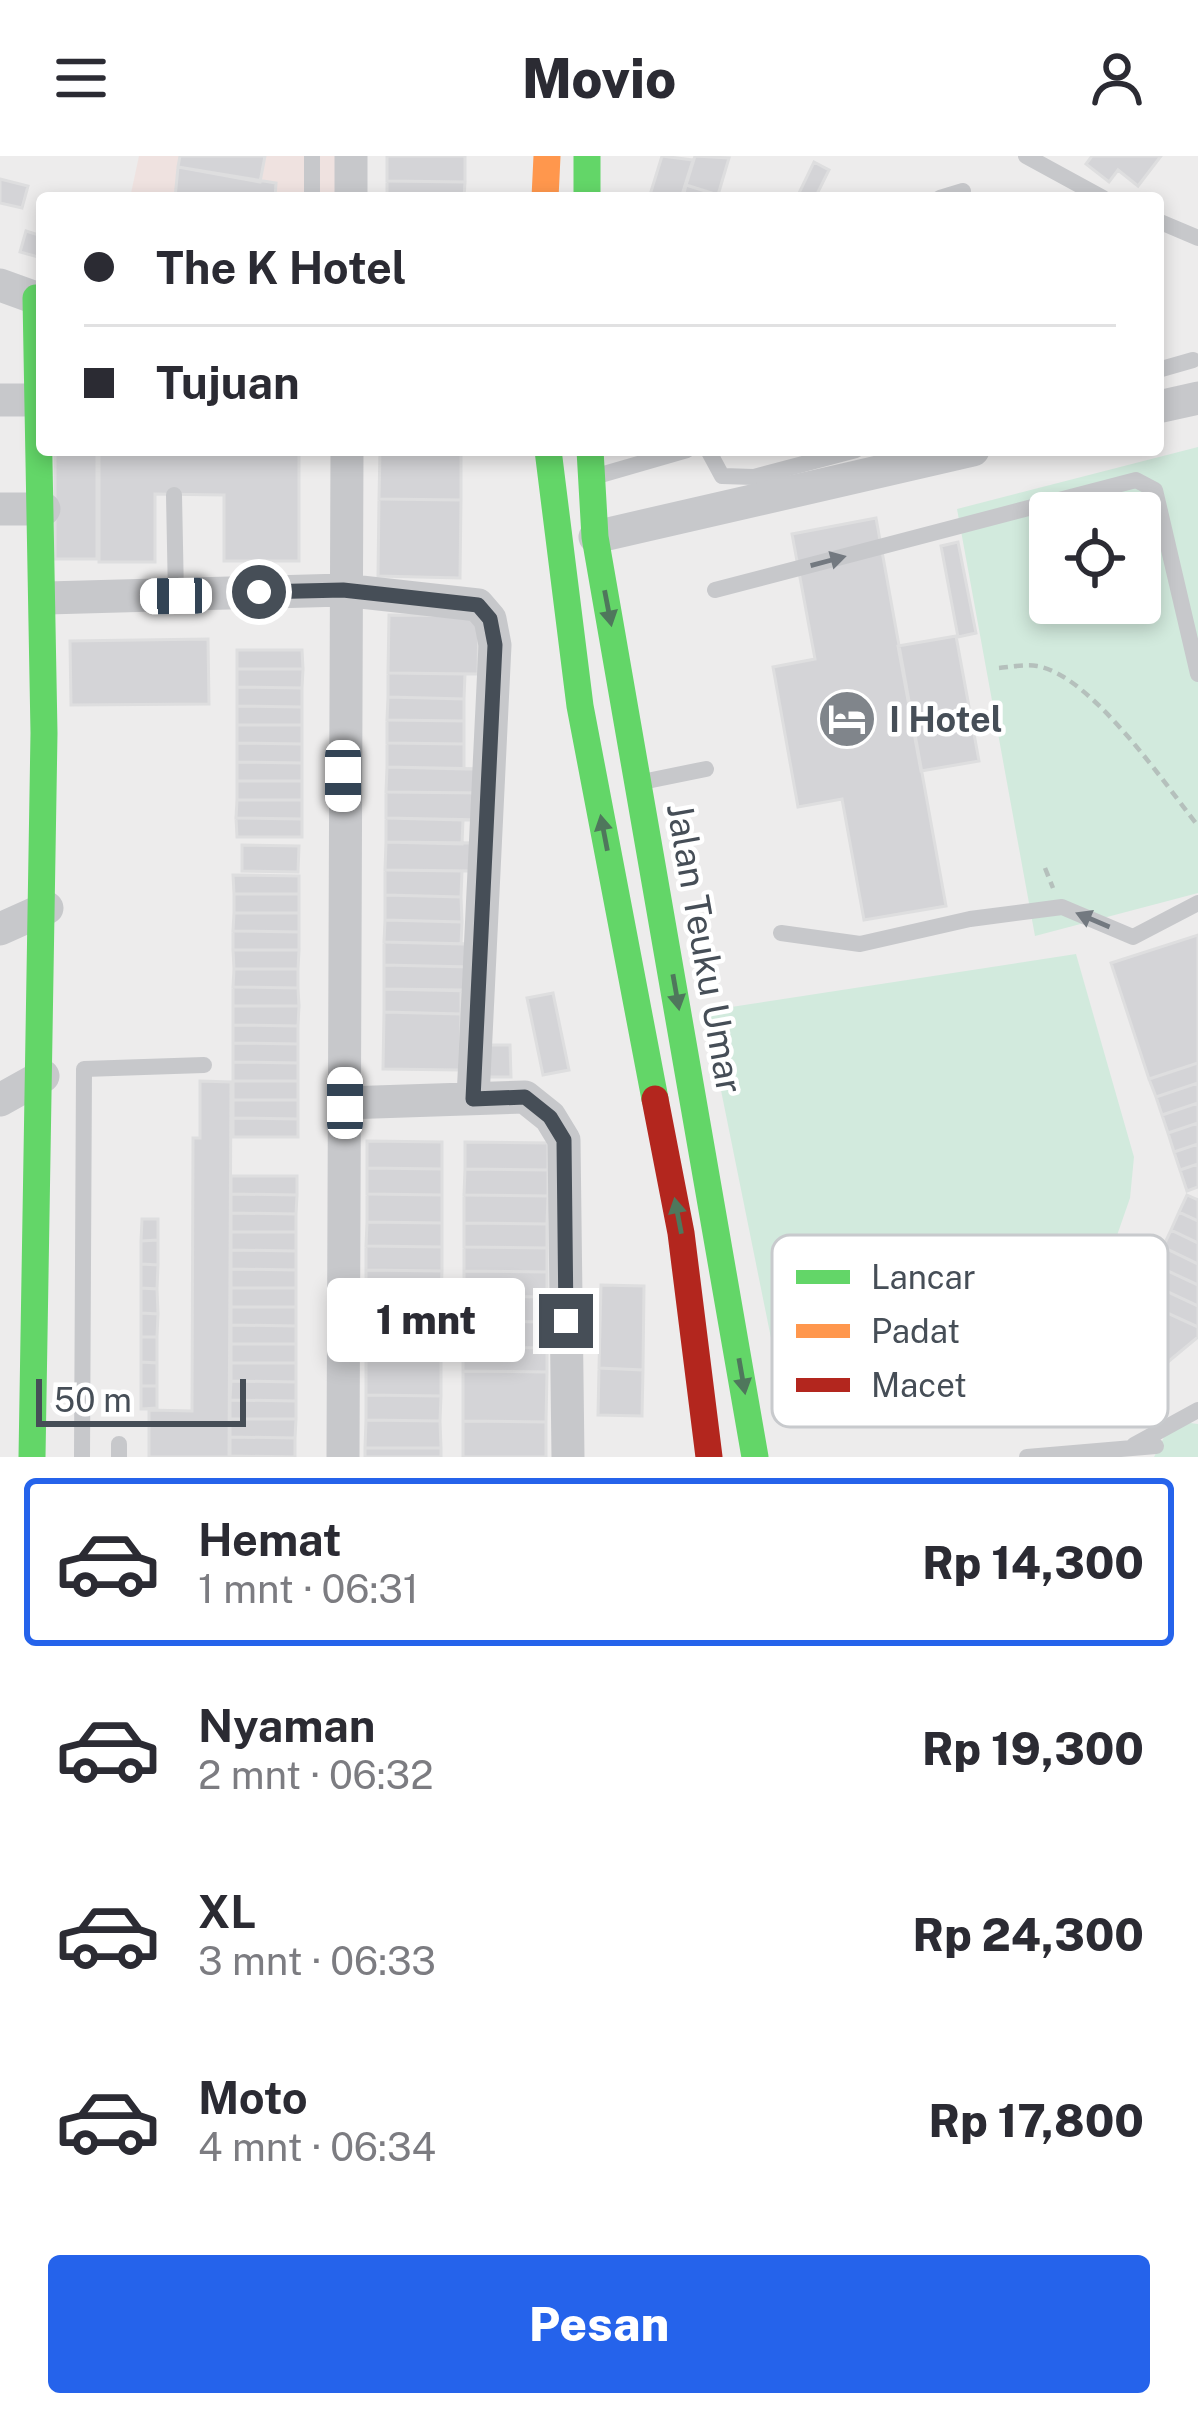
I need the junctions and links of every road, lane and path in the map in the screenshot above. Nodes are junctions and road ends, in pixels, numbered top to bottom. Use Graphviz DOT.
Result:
graph roads {
  1 [pos="312,156"];
  2 [pos="351,156"];
  3 [pos="547,156"];
  4 [pos="587,156"];
  5 [pos="1026,156"];
  6 [pos="963,191"];
  7 [pos="312,192"];
  8 [pos="351,192"];
  9 [pos="545,192"];
  10 [pos="587,192"];
  11 [pos="960,192"];
  12 [pos="1092,192"];
  13 [pos="1164,224"];
  14 [pos="1198,238"];
  15 [pos="0,285"];
  16 [pos="36,297"];
  17 [pos="1193,360"];
  18 [pos="1164,368"];
  19 [pos="1198,398"];
  20 [pos="0,400"];
  21 [pos="36,400"];
  22 [pos="1164,406"];
  23 [pos="42,456"];
  24 [pos="347,456"];
  25 [pos="549,456"];
  26 [pos="645,456"];
  27 [pos="711,456"];
  28 [pos="833,456"];
  29 [pos="947,456"];
  30 [pos="590,464"];
  31 [pos="174,494"];
  32 [pos="0,508"];
  33 [pos="44,509"];
  34 [pos="595,537"];
  35 [pos="343,590"];
  36 [pos="715,590"];
  37 [pos="176,596"];
  38 [pos="47,598"];
  39 [pos="999,668"];
  40 [pos="1198,674"];
  41 [pos="706,769"];
  42 [pos="641,782"];
  43 [pos="1198,826"];
  44 [pos="1198,903"];
  45 [pos="47,908"];
  46 [pos="0,929"];
  47 [pos="782,932"];
  48 [pos="204,1065"];
  49 [pos="43,1076"];
  50 [pos="473,1099"];
  51 [pos="0,1100"];
  52 [pos="345,1103"];
  53 [pos="1198,1410"];
  54 [pos="1198,1423"];
  55 [pos="1168,1426"];
  56 [pos="1167,1427"];
  57 [pos="1128,1448"];
  58 [pos="1154,1452"];
  59 [pos="32,1457"];
  60 [pos="82,1457"];
  61 [pos="343,1457"];
  62 [pos="568,1457"];
  63 [pos="709,1457"];
  64 [pos="755,1457"];
  65 [pos="1027,1457"];
  1 -- 7 [label="lane"];
  2 -- 8 [label="street"];
  3 -- 9 [label="main road"];
  4 -- 10 [label="main road"];
  5 -- 12 [label="lane"];
  6 -- 11 [label="lane"];
  13 -- 14 [label="lane"];
  15 -- 16 [label="street"];
  17 -- 18 [label="lane"];
  19 -- 22 [label="street"];
  20 -- 21 [label="street"];
  23 -- 33 [label="main road"];
  24 -- 35 [label="street"];
  63 -- 25 [label="main road, Jalan Teuku Umar, one-way"];
  26 -- 30 [label="lane"];
  27 -- 28 [label="lane"];
  29 -- 34 [label="street"];
  30 -- 34 [label="main road, Jalan Teuku Umar"];
  31 -- 37 [label="lane"];
  32 -- 33 [label="street"];
  33 -- 38 [label="main road"];
  34 -- 42 [label="main road, Jalan Teuku Umar, one-way"];
  35 -- 37 [label="street"];
  35 -- 50 [label="street"];
  35 -- 52 [label="street"];
  36 -- 40 [label="lane, one-way"];
  37 -- 38 [label="street"];
  38 -- 45 [label="main road"];
  39 -- 43 [label="path"];
  41 -- 42 [label="lane"];
  42 -- 64 [label="main road, Jalan Teuku Umar, one-way"];
  44 -- 47 [label="lane, one-way"];
  45 -- 46 [label="street"];
  45 -- 49 [label="main road"];
  48 -- 60 [label="lane"];
  49 -- 51 [label="street"];
  49 -- 59 [label="main road"];
  50 -- 52 [label="street"];
  50 -- 62 [label="street"];
  52 -- 61 [label="street"];
  53 -- 55 [label="lane"];
  54 -- 58 [label="lane"];
  56 -- 57 [label="lane"];
  57 -- 58 [label="lane"];
  57 -- 65 [label="lane"];
}
